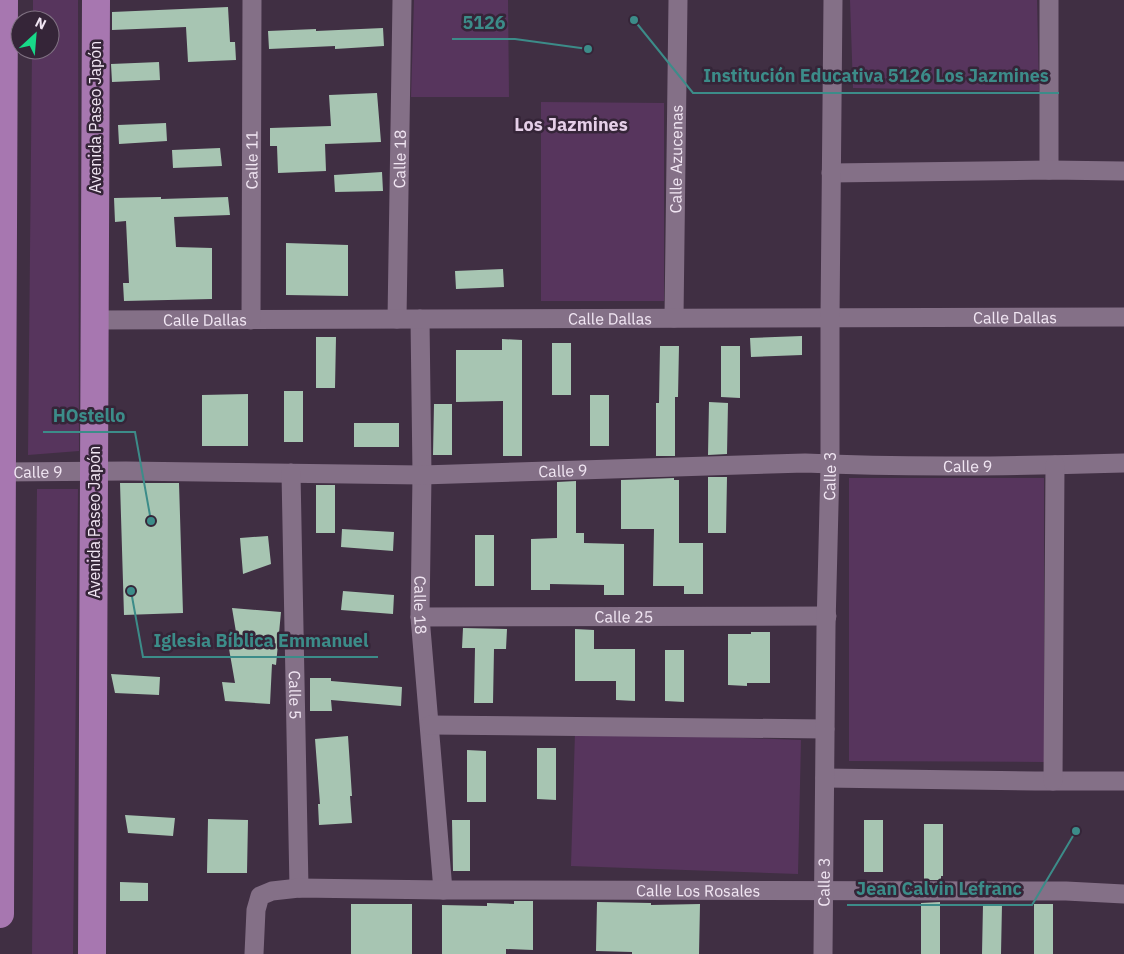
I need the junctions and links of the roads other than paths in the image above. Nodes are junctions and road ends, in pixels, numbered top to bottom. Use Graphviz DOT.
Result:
graph roads {
  1 [pos="4,0"];
  2 [pos="96,0"];
  3 [pos="252,0"];
  4 [pos="402,0"];
  5 [pos="678,0"];
  6 [pos="833,0"];
  7 [pos="1049,0"];
  8 [pos="1049,170"];
  9 [pos="1124,171"];
  10 [pos="831,174"];
  11 [pos="830,317"];
  12 [pos="1124,317"];
  13 [pos="674,318"];
  14 [pos="397,319"];
  15 [pos="420,319"];
  16 [pos="95,320"];
  17 [pos="251,320"];
  18 [pos="1124,462"];
  19 [pos="830,465"];
  20 [pos="1055,465"];
  21 [pos="2,472"];
  22 [pos="94,472"];
  23 [pos="291,473"];
  24 [pos="422,474"];
  25 [pos="827,616"];
  26 [pos="420,617"];
  27 [pos="430,725"];
  28 [pos="825,729"];
  29 [pos="825,778"];
  30 [pos="1053,781"];
  31 [pos="1124,781"];
  32 [pos="299,888"];
  33 [pos="443,890"];
  34 [pos="824,890"];
  35 [pos="1124,894"];
  36 [pos="0,914"];
  37 [pos="92,954"];
  38 [pos="254,954"];
  39 [pos="823,954"];
  1 -- 21 [label="main road"];
  2 -- 16 [label="main road, Avenida Paseo Japón"];
  3 -- 17 [label="street, Calle 11"];
  4 -- 14 [label="street, Calle 18"];
  5 -- 13 [label="street, Calle Azucenas"];
  6 -- 10 [label="street, Calle 3"];
  7 -- 8 [label="street"];
  8 -- 9 [label="street"];
  8 -- 10 [label="street"];
  10 -- 11 [label="street, Calle 3"];
  11 -- 12 [label="street, Calle Dallas"];
  11 -- 13 [label="street, Calle Dallas"];
  11 -- 19 [label="street, Calle 3"];
  13 -- 15 [label="street, Calle Dallas"];
  14 -- 15 [label="street, Calle Dallas"];
  14 -- 17 [label="street, Calle Dallas"];
  15 -- 24 [label="street, Calle 18"];
  16 -- 17 [label="street, Calle Dallas"];
  16 -- 22 [label="main road, Avenida Paseo Japón"];
  18 -- 20 [label="street, Calle 9"];
  19 -- 20 [label="street, Calle 9"];
  19 -- 24 [label="street, Calle 9"];
  19 -- 25 [label="street, Calle 3"];
  20 -- 30 [label="street"];
  21 -- 22 [label="street, Calle 9"];
  21 -- 36 [label="main road"];
  22 -- 23 [label="street, Calle 9"];
  22 -- 37 [label="main road, Avenida Paseo Japón"];
  23 -- 24 [label="street, Calle 9"];
  23 -- 32 [label="street, Calle 5"];
  24 -- 26 [label="street, Calle 18"];
  25 -- 26 [label="street, Calle 25"];
  25 -- 28 [label="street, Calle 3"];
  26 -- 27 [label="street, Calle 18"];
  27 -- 28 [label="street"];
  27 -- 33 [label="street, Calle 18"];
  28 -- 29 [label="street, Calle 3"];
  29 -- 30 [label="street"];
  29 -- 34 [label="street, Calle 3"];
  30 -- 31 [label="street"];
  32 -- 33 [label="street, Calle Los Rosales"];
  32 -- 38 [label="street, Calle Los Rosales"];
  33 -- 34 [label="street, Calle Los Rosales"];
  34 -- 35 [label="street, Calle Los Rosales"];
  34 -- 39 [label="street, Calle 3"];
}
